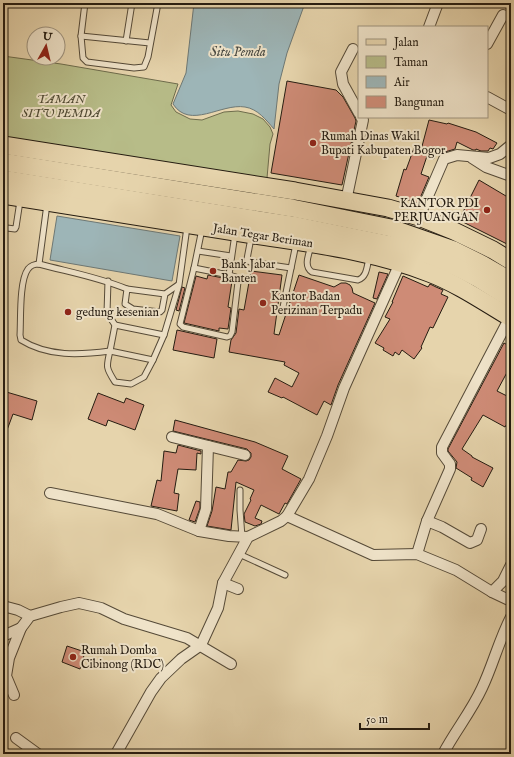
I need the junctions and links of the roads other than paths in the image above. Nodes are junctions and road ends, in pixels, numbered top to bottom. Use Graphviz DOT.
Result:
graph roads {
  1 [pos="86,3"];
  2 [pos="132,3"];
  3 [pos="158,3"];
  4 [pos="438,3"];
  5 [pos="503,15"];
  6 [pos="429,26"];
  7 [pos="81,36"];
  8 [pos="126,41"];
  9 [pos="488,42"];
  10 [pos="150,43"];
  11 [pos="353,49"];
  12 [pos="488,98"];
  13 [pos="358,109"];
  14 [pos="511,110"];
  15 [pos="363,118"];
  16 [pos="3,145"];
  17 [pos="511,145"];
  18 [pos="470,157"];
  19 [pos="3,162"];
  20 [pos="511,176"];
  21 [pos="3,179"];
  22 [pos="295,191"];
  23 [pos="140,192"];
  24 [pos="49,194"];
  25 [pos="3,195"];
  26 [pos="20,198"];
  27 [pos="346,201"];
  28 [pos="292,208"];
  29 [pos="419,217"];
  30 [pos="195,225"];
  31 [pos="6,228"];
  32 [pos="244,233"];
  33 [pos="300,236"];
  34 [pos="198,251"];
  35 [pos="370,255"];
  36 [pos="231,256"];
  37 [pos="511,261"];
  38 [pos="400,263"];
  39 [pos="39,264"];
  40 [pos="194,268"];
  41 [pos="291,268"];
  42 [pos="229,275"];
  43 [pos="108,281"];
  44 [pos="511,281"];
  45 [pos="179,284"];
  46 [pos="127,288"];
  47 [pos="165,294"];
  48 [pos="511,299"];
  49 [pos="282,312"];
  50 [pos="511,318"];
  51 [pos="114,325"];
  52 [pos="164,334"];
  53 [pos="110,351"];
  54 [pos="152,360"];
  55 [pos="172,437"];
  56 [pos="208,446"];
  57 [pos="245,455"];
  58 [pos="240,490"];
  59 [pos="50,493"];
  60 [pos="287,516"];
  61 [pos="427,521"];
  62 [pos="481,529"];
  63 [pos="199,531"];
  64 [pos="245,537"];
  65 [pos="239,554"];
  66 [pos="417,554"];
  67 [pos="511,565"];
  68 [pos="285,575"];
  69 [pos="223,583"];
  70 [pos="238,589"];
  71 [pos="492,592"];
  72 [pos="511,601"];
  73 [pos="3,606"];
  74 [pos="30,616"];
  75 [pos="511,617"];
  76 [pos="21,628"];
  77 [pos="3,636"];
  78 [pos="201,645"];
  79 [pos="231,664"];
  80 [pos="14,695"];
  81 [pos="16,738"];
  82 [pos="38,754"];
  83 [pos="116,754"];
  84 [pos="443,754"];
  1 -- 7 [label="lane"];
  2 -- 8 [label="lane"];
  3 -- 10 [label="lane"];
  4 -- 6 [label="street"];
  5 -- 9 [label="street"];
  7 -- 8 [label="lane"];
  7 -- 10 [label="lane"];
  8 -- 10 [label="lane"];
  11 -- 13 [label="street"];
  12 -- 14 [label="street"];
  15 -- 27 [label="street"];
  16 -- 22 [label="main road"];
  17 -- 18 [label="street"];
  18 -- 20 [label="street"];
  18 -- 29 [label="street"];
  19 -- 23 [label="main road, Jalan Tegar Beriman"];
  21 -- 24 [label="main road, Jalan Tegar Beriman"];
  22 -- 27 [label="main road"];
  22 -- 28 [label="main road"];
  23 -- 24 [label="main road, Jalan Tegar Beriman"];
  23 -- 28 [label="main road, Jalan Tegar Beriman"];
  23 -- 33 [label="main road, Jalan Tegar Beriman"];
  24 -- 26 [label="main road, Jalan Tegar Beriman"];
  24 -- 30 [label="main road, Jalan Tegar Beriman"];
  24 -- 39 [label="lane"];
  25 -- 26 [label="main road, Jalan Tegar Beriman"];
  26 -- 31 [label="lane"];
  27 -- 29 [label="main road"];
  28 -- 44 [label="main road, Jalan Tegar Beriman"];
  29 -- 37 [label="main road"];
  30 -- 32 [label="main road, Jalan Tegar Beriman"];
  30 -- 34 [label="lane"];
  30 -- 45 [label="lane"];
  32 -- 33 [label="main road, Jalan Tegar Beriman"];
  32 -- 36 [label="lane"];
  32 -- 41 [label="lane"];
  33 -- 35 [label="main road, Jalan Tegar Beriman"];
  33 -- 35 [label="lane"];
  33 -- 41 [label="lane"];
  33 -- 48 [label="main road, Jalan Tegar Beriman"];
  34 -- 36 [label="lane"];
  34 -- 40 [label="lane"];
  35 -- 38 [label="main road, Jalan Tegar Beriman"];
  36 -- 42 [label="lane"];
  38 -- 50 [label="main road, Jalan Tegar Beriman"];
  38 -- 60 [label="street"];
  39 -- 43 [label="lane"];
  39 -- 53 [label="lane"];
  40 -- 42 [label="lane"];
  40 -- 42 [label="lane"];
  41 -- 49 [label="lane"];
  43 -- 46 [label="lane"];
  43 -- 51 [label="lane"];
  45 -- 47 [label="lane"];
  45 -- 52 [label="lane"];
  46 -- 47 [label="lane"];
  46 -- 47 [label="lane"];
  50 -- 61 [label="street"];
  51 -- 52 [label="lane"];
  51 -- 53 [label="lane"];
  52 -- 54 [label="lane"];
  53 -- 54 [label="lane"];
  53 -- 54 [label="lane"];
  55 -- 56 [label="street"];
  56 -- 57 [label="street"];
  56 -- 63 [label="street"];
  58 -- 64 [label="lane"];
  59 -- 63 [label="street"];
  60 -- 64 [label="street"];
  60 -- 66 [label="street"];
  61 -- 62 [label="street"];
  61 -- 66 [label="street"];
  63 -- 64 [label="street"];
  64 -- 65 [label="street"];
  65 -- 68 [label="lane"];
  65 -- 69 [label="street"];
  66 -- 71 [label="street"];
  67 -- 71 [label="street"];
  69 -- 70 [label="street"];
  69 -- 78 [label="street"];
  71 -- 72 [label="street"];
  73 -- 74 [label="street"];
  74 -- 76 [label="street"];
  74 -- 78 [label="street"];
  75 -- 84 [label="street"];
  76 -- 77 [label="street"];
  76 -- 80 [label="street"];
  78 -- 79 [label="street"];
  78 -- 83 [label="street"];
  81 -- 82 [label="street"];
}
